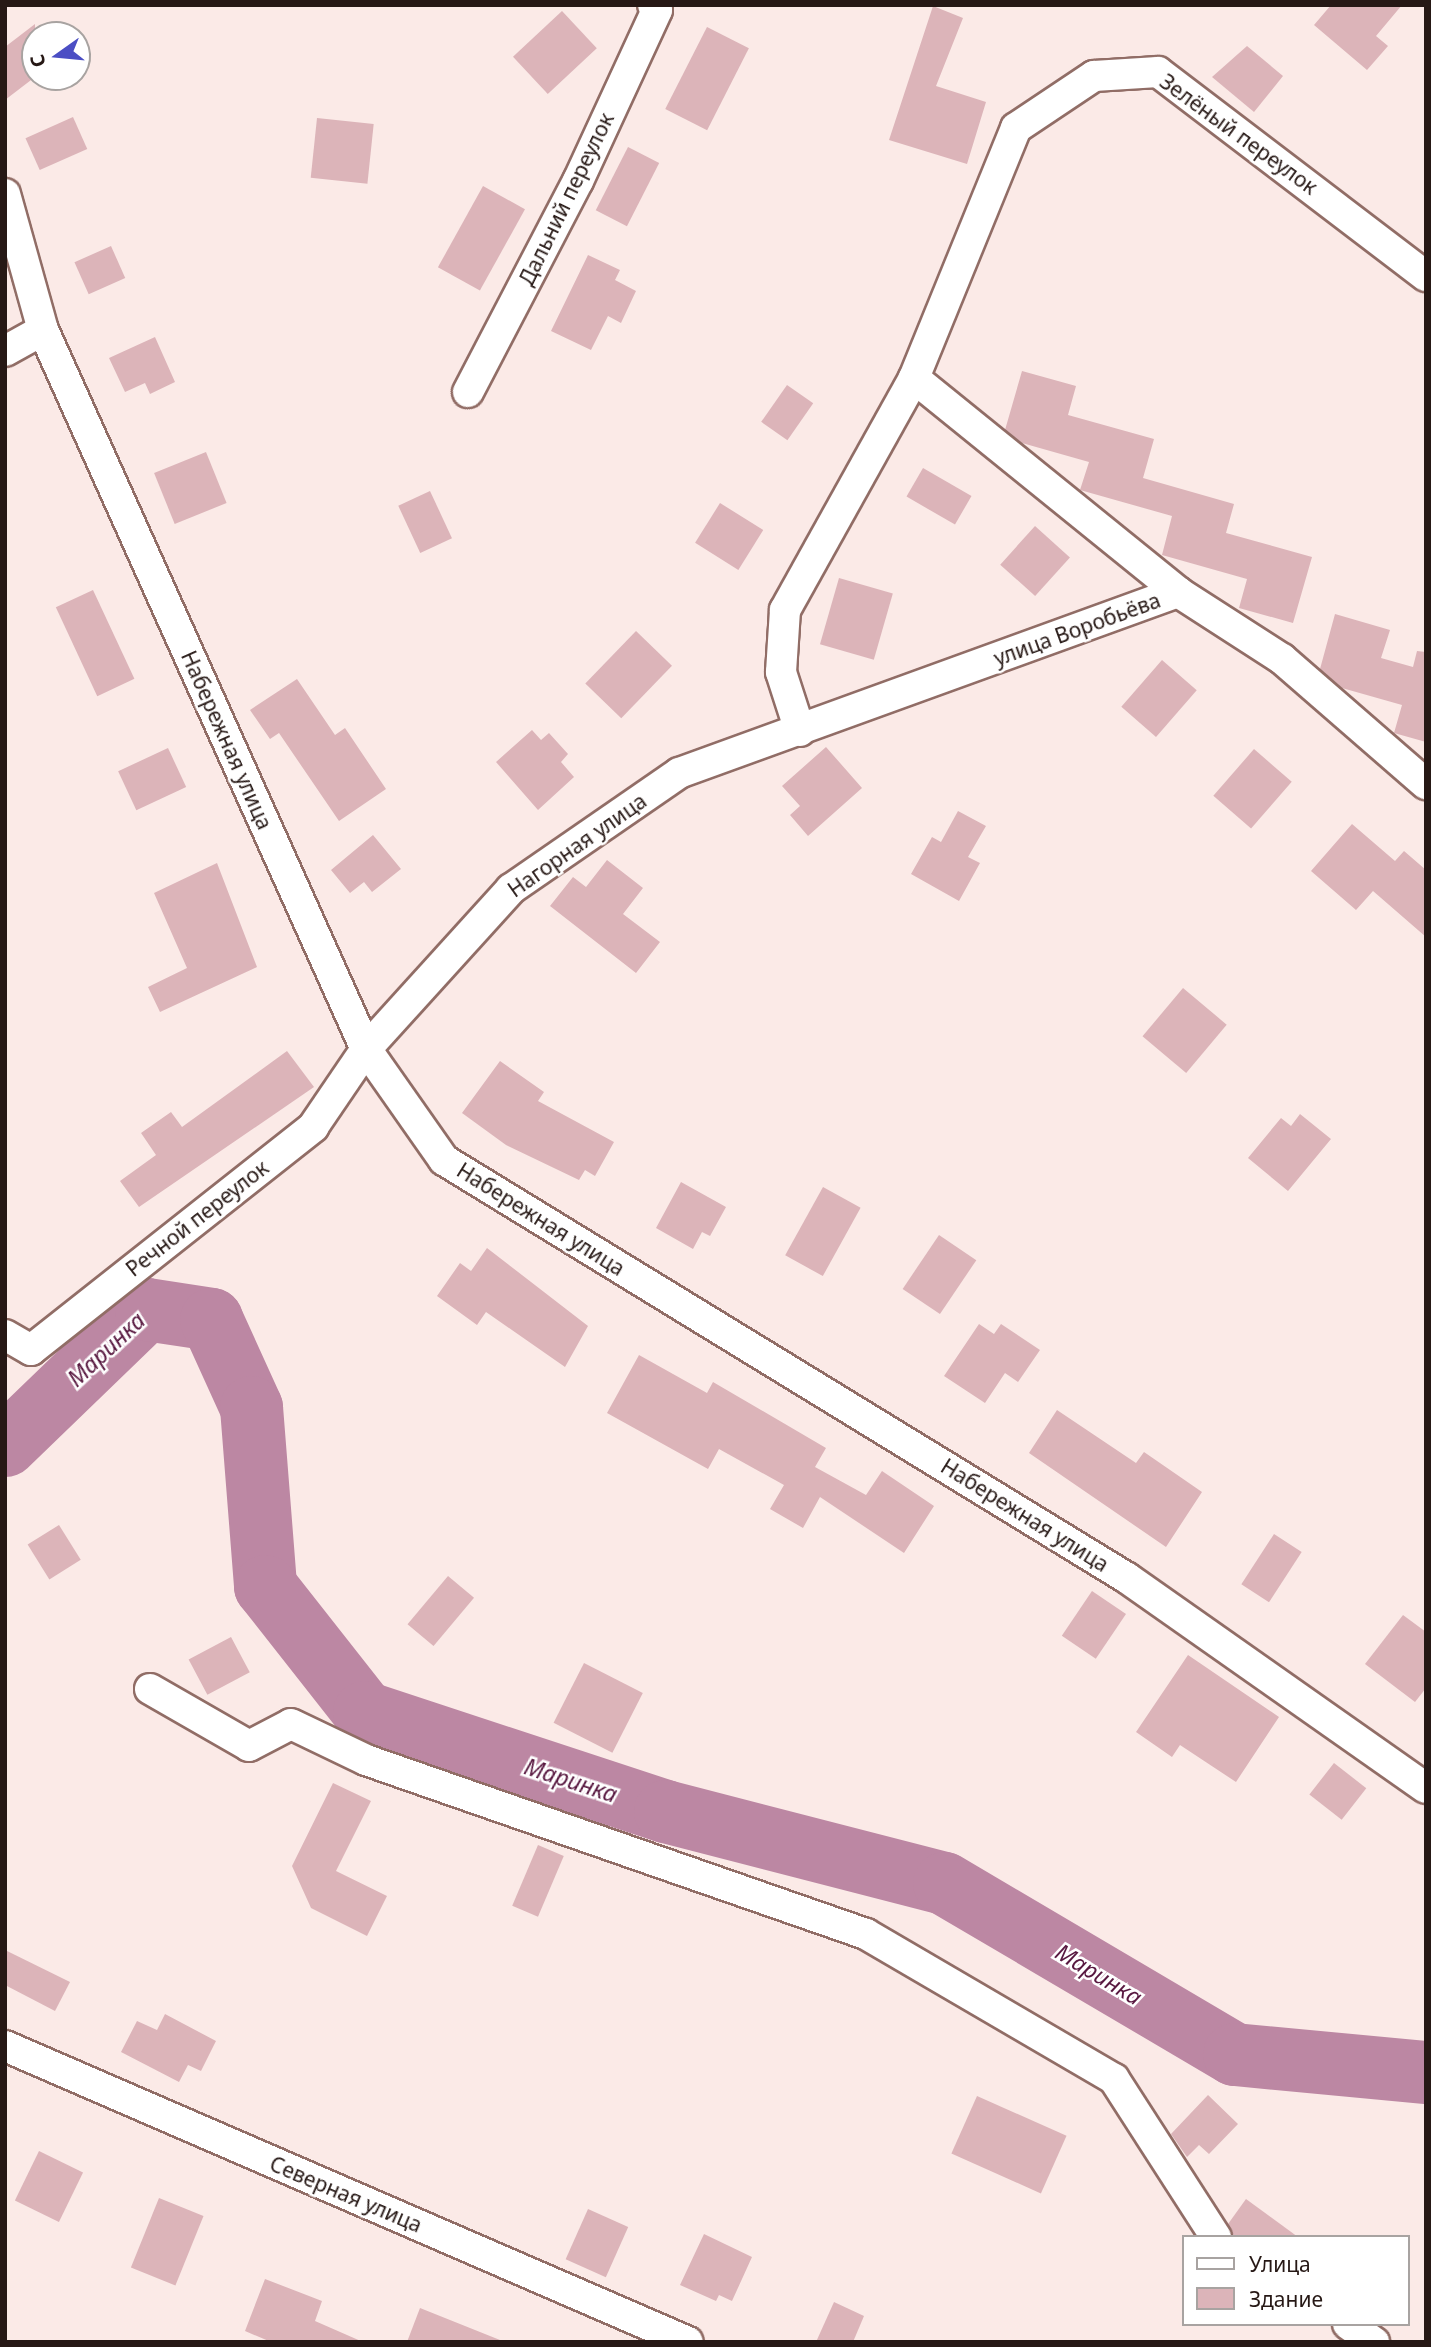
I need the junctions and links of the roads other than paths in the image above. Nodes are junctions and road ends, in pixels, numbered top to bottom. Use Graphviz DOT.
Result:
graph roads {
  1 [pos="653,5"];
  2 [pos="5,194"];
  3 [pos="1426,276"];
  4 [pos="43,330"];
  5 [pos="5,351"];
  6 [pos="914,378"];
  7 [pos="468,391"];
  8 [pos="1178,592"];
  9 [pos="800,732"];
  10 [pos="1426,784"];
  11 [pos="366,1049"];
  12 [pos="5,1335"];
  13 [pos="150,1689"];
  14 [pos="1426,1788"];
  15 [pos="5,2046"];
  16 [pos="1215,2235"];
  17 [pos="1351,2326"];
  18 [pos="688,2342"];
  19 [pos="1374,2342"];
  1 -- 7 [label="street, Дальний переулок"];
  2 -- 4 [label="street, Набережная улица"];
  3 -- 6 [label="street, Зелёный переулок"];
  4 -- 5 [label="street"];
  4 -- 11 [label="street, Набережная улица"];
  6 -- 8 [label="street"];
  6 -- 9 [label="street, Зелёный переулок"];
  8 -- 9 [label="street, улица Воробьёва"];
  8 -- 10 [label="street, улица Воробьёва"];
  9 -- 11 [label="street, Нагорная улица"];
  11 -- 12 [label="street, Речной переулок"];
  11 -- 14 [label="street, Набережная улица"];
  13 -- 16 [label="street"];
  15 -- 18 [label="street, Северная улица"];
  17 -- 19 [label="street"];
}
